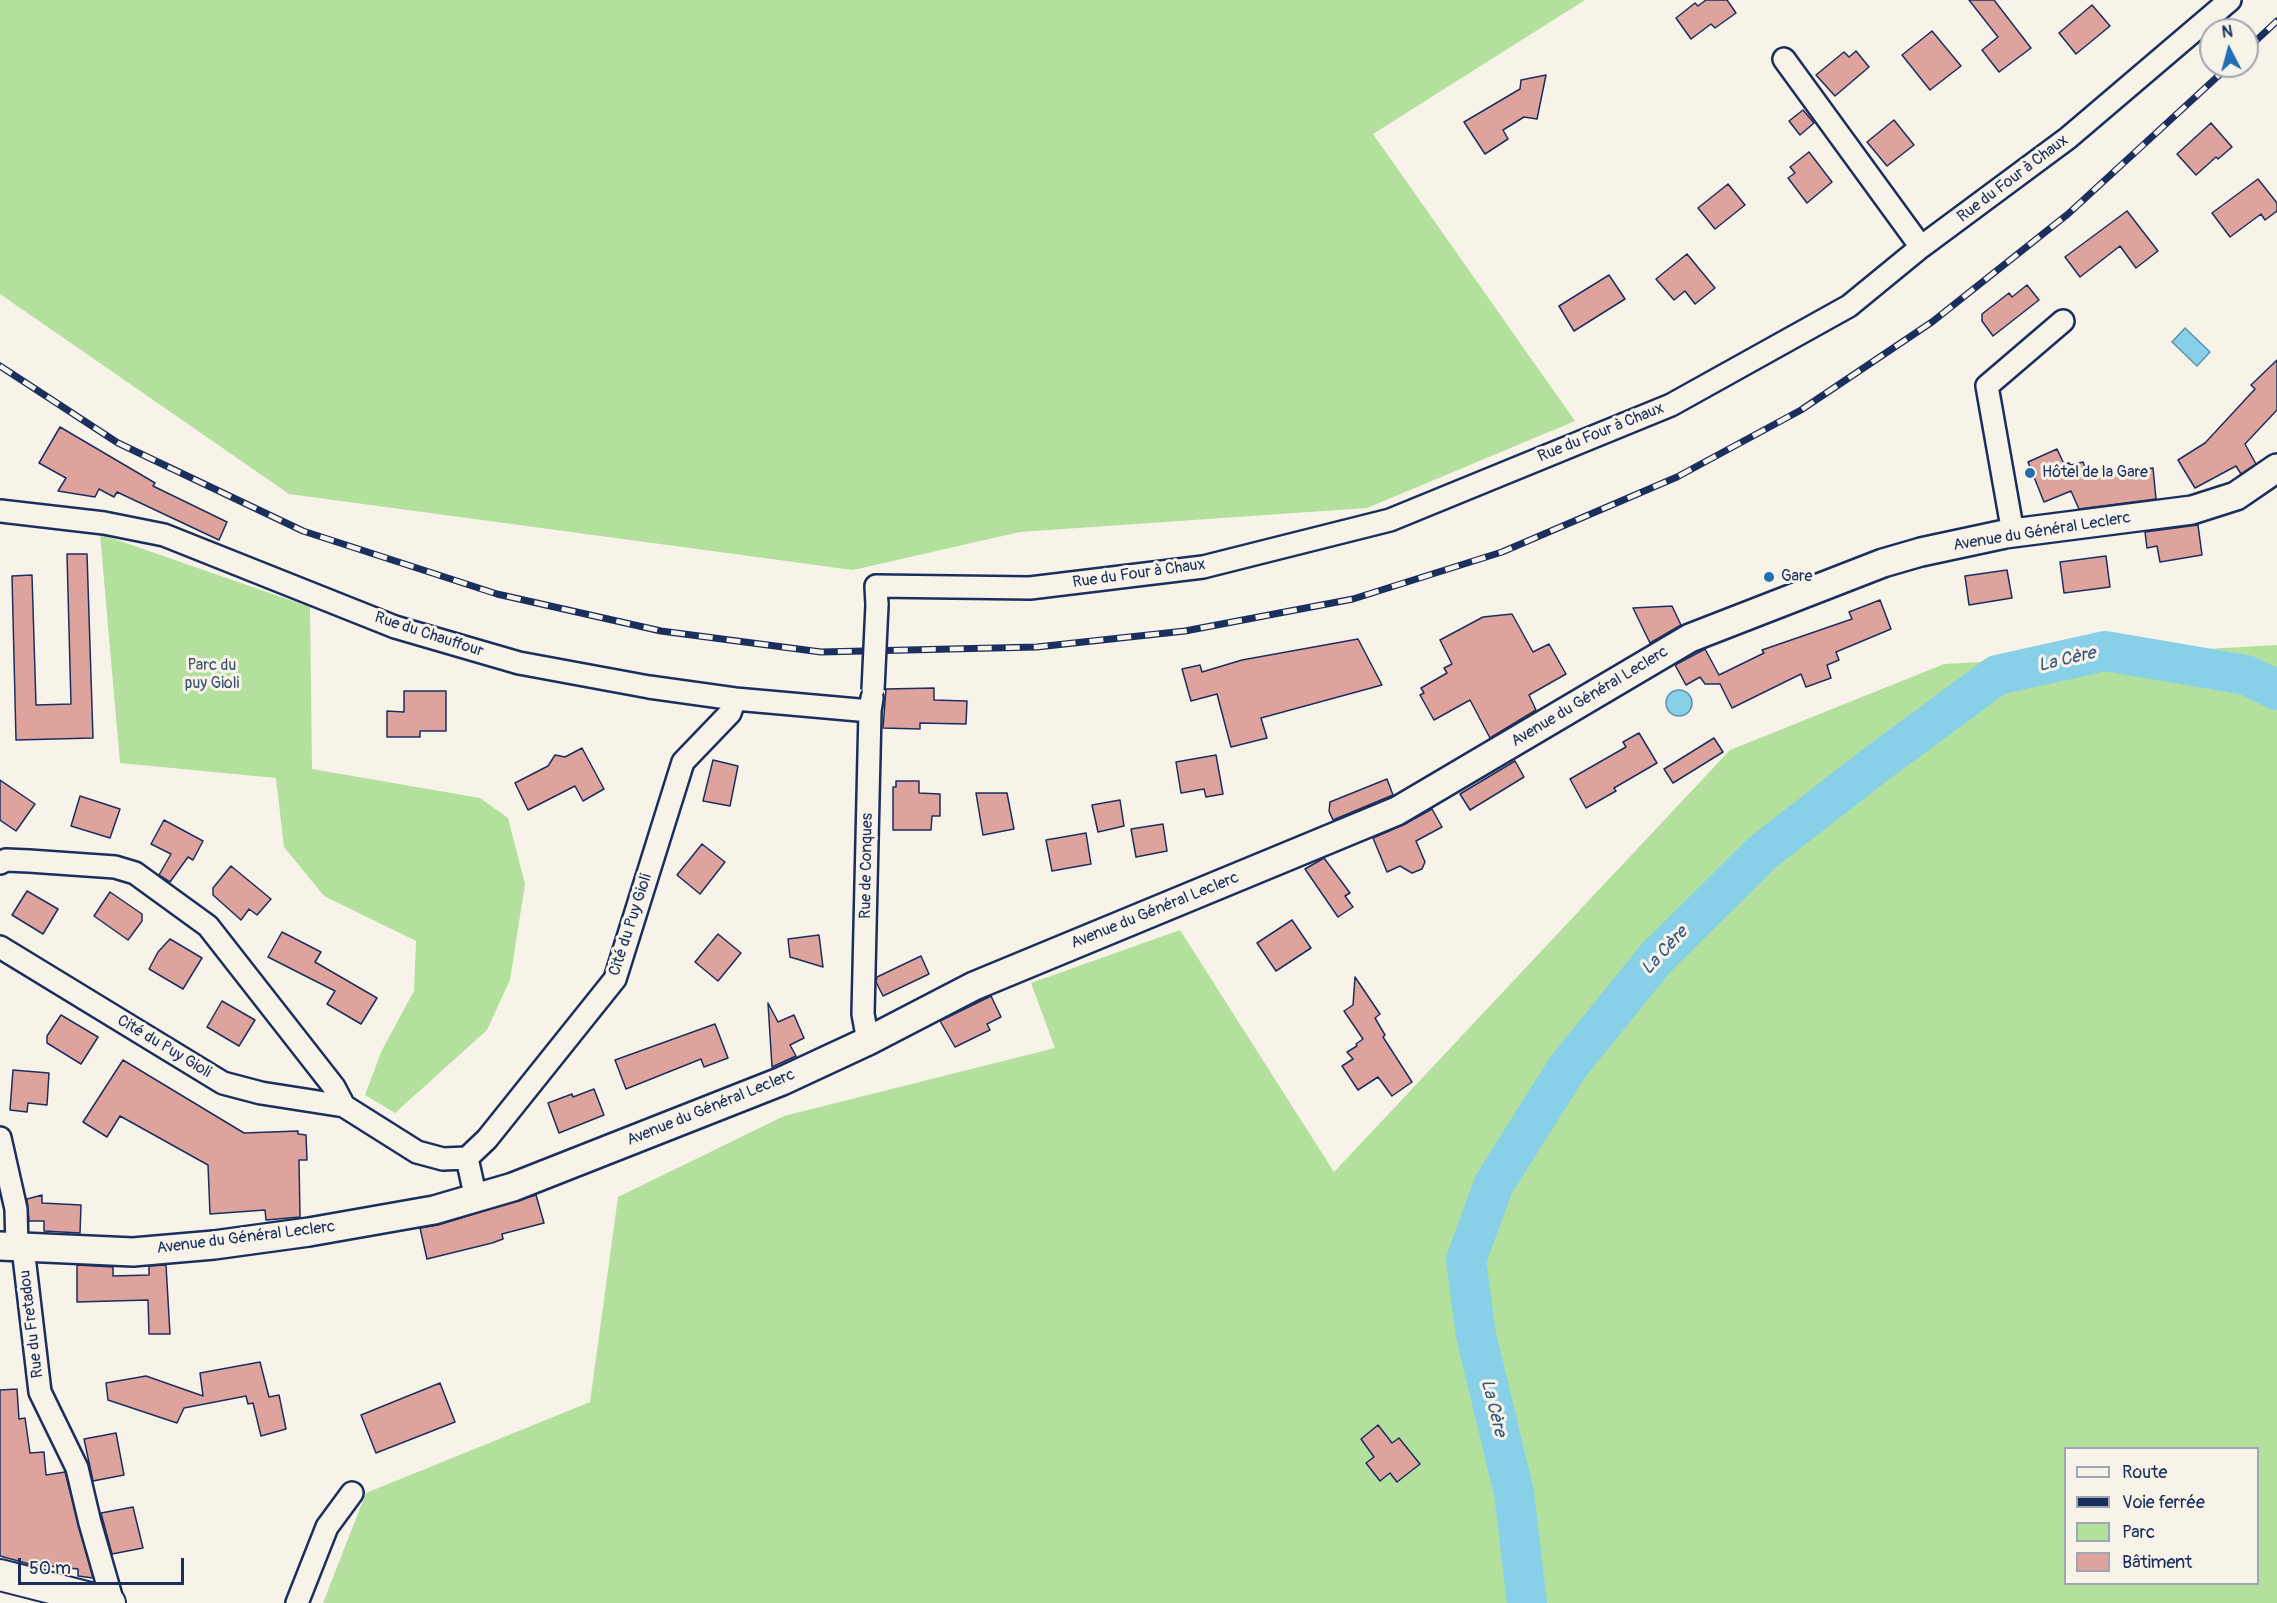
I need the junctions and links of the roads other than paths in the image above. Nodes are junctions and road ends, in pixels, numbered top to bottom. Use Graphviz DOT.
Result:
graph roads {
  1 [pos="2230,0"];
  2 [pos="1784,59"];
  3 [pos="1921,247"];
  4 [pos="2062,321"];
  5 [pos="2277,468"];
  6 [pos="0,511"];
  7 [pos="2013,533"];
  8 [pos="877,604"];
  9 [pos="735,699"];
  10 [pos="872,700"];
  11 [pos="0,863"];
  12 [pos="0,947"];
  13 [pos="868,1041"];
  14 [pos="344,1107"];
  15 [pos="0,1138"];
  16 [pos="466,1158"];
  17 [pos="476,1198"];
  18 [pos="13,1247"];
  19 [pos="352,1493"];
  20 [pos="0,1575"];
  21 [pos="112,1603"];
  22 [pos="297,1603"];
  1 -- 3 [label="street, Rue du Four à Chaux"];
  2 -- 3 [label="street"];
  3 -- 8 [label="street, Rue du Four à Chaux"];
  4 -- 7 [label="street"];
  5 -- 7 [label="street, Avenue du Général Leclerc"];
  6 -- 9 [label="street, Rue du Chauffour"];
  7 -- 13 [label="street, Avenue du Général Leclerc"];
  8 -- 10 [label="street, Rue de Conques, bridge"];
  9 -- 10 [label="street, Rue du Chauffour"];
  9 -- 16 [label="street, Cité du Puy Gioli"];
  10 -- 13 [label="street, Rue de Conques"];
  11 -- 14 [label="street, Cité du Puy Gioli"];
  12 -- 14 [label="street, Cité du Puy Gioli"];
  13 -- 17 [label="street, Avenue du Général Leclerc"];
  14 -- 16 [label="street, Cité du Puy Gioli"];
  15 -- 18 [label="street, Rue du Fretadou"];
  16 -- 17 [label="street"];
  17 -- 18 [label="street, Avenue du Général Leclerc"];
  18 -- 21 [label="street, Rue du Fretadou"];
  19 -- 22 [label="street"];
  20 -- 21 [label="main road"];
}
